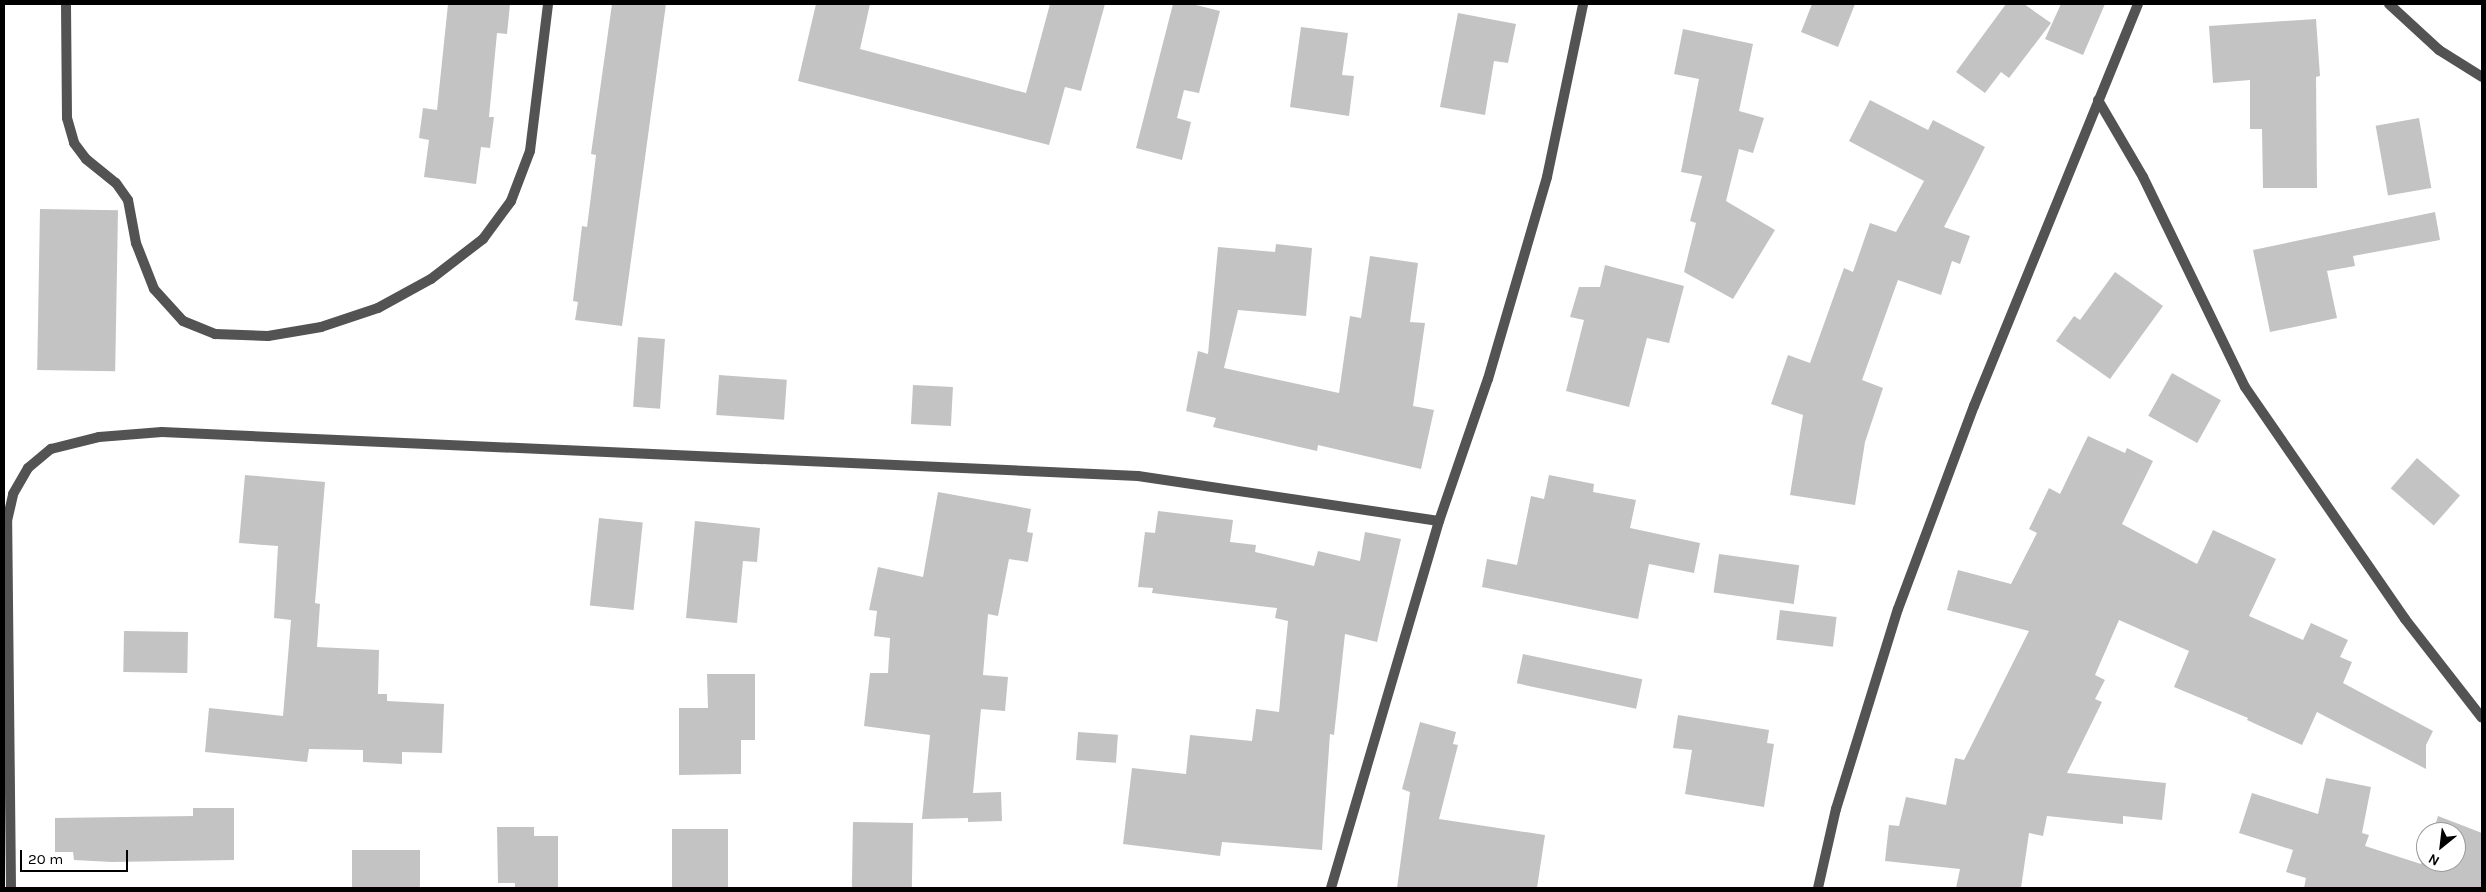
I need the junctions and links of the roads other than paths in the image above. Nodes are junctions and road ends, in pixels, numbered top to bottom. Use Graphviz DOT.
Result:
graph roads {
  1 [pos="66,4"];
  2 [pos="548,4"];
  3 [pos="1582,4"];
  4 [pos="2138,4"];
  5 [pos="2389,4"];
  6 [pos="2482,77"];
  7 [pos="2098,100"];
  8 [pos="1439,521"];
  9 [pos="2482,718"];
  10 [pos="11,888"];
  11 [pos="1331,888"];
  12 [pos="1818,888"];
  1 -- 2 [label="street"];
  3 -- 8 [label="street"];
  4 -- 7 [label="street"];
  5 -- 6 [label="street"];
  7 -- 9 [label="street"];
  7 -- 12 [label="street"];
  8 -- 10 [label="street"];
  8 -- 11 [label="street"];
}
